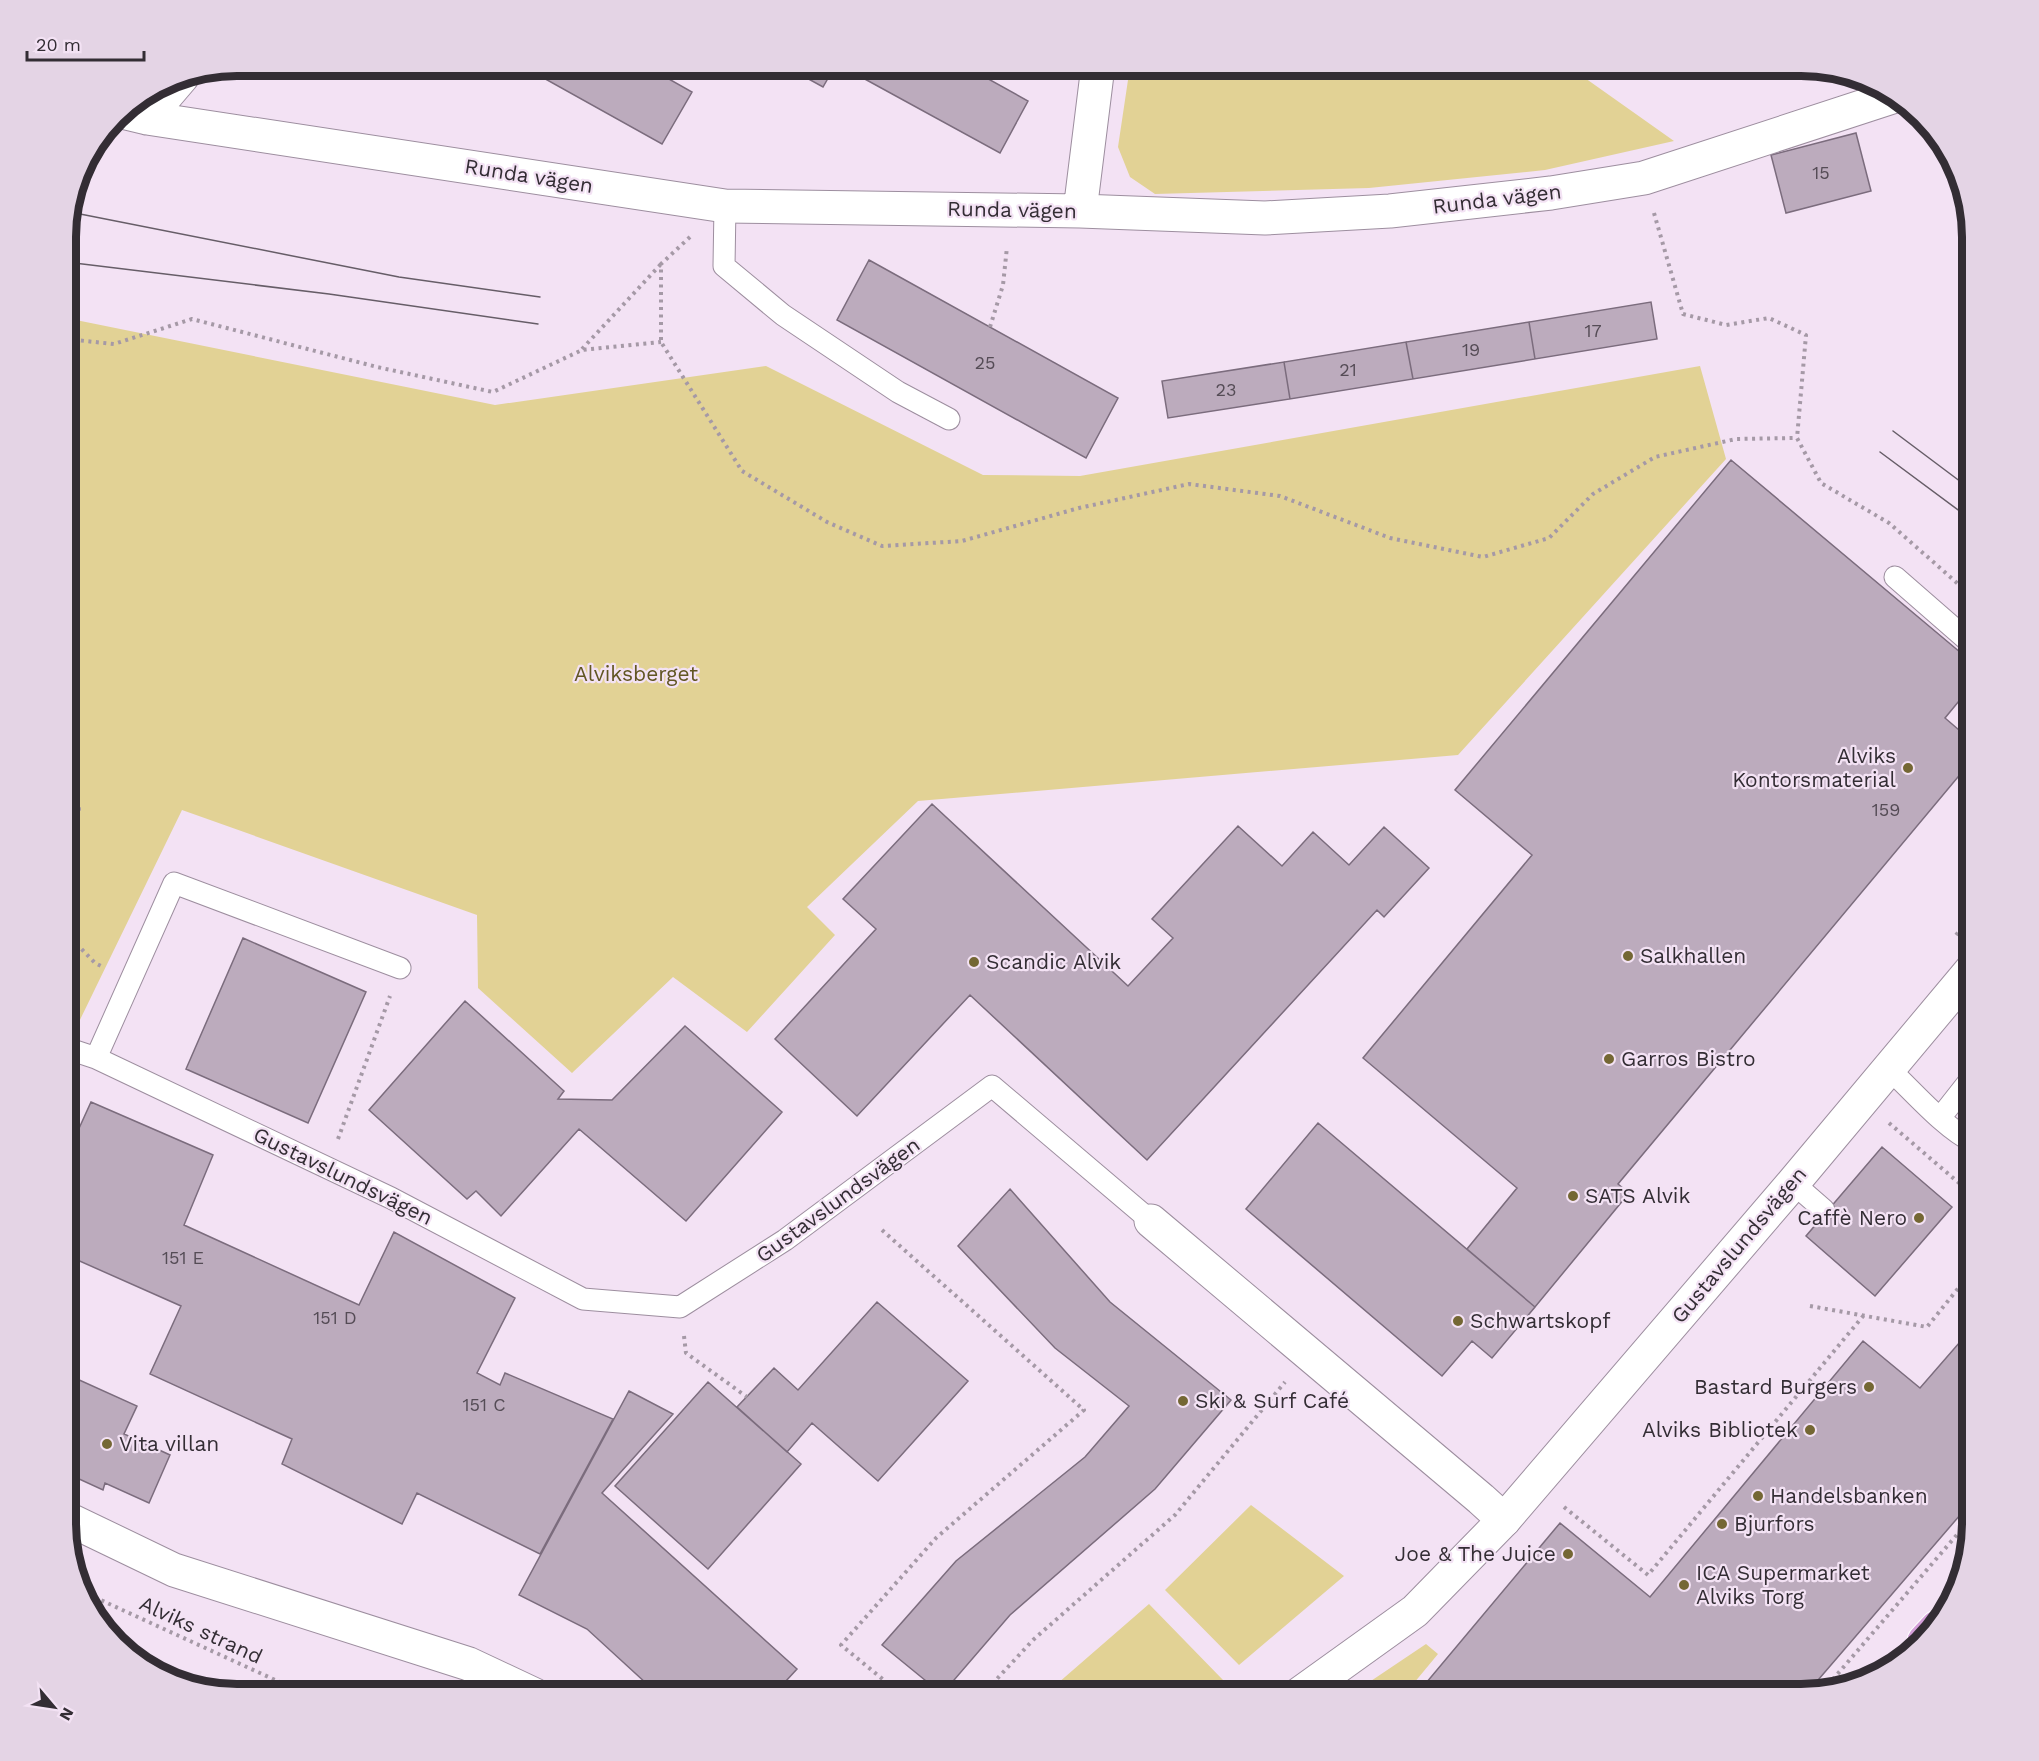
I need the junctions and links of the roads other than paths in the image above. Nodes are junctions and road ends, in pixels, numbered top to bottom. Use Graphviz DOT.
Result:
graph roads {
  1 [pos="1097,76"];
  2 [pos="1884,100"];
  3 [pos="151,102"];
  4 [pos="135,115"];
  5 [pos="724,206"];
  6 [pos="1080,211"];
  7 [pos="949,419"];
  8 [pos="1894,577"];
  9 [pos="1962,636"];
  10 [pos="400,968"];
  11 [pos="1962,981"];
  12 [pos="77,1052"];
  13 [pos="96,1058"];
  14 [pos="1888,1068"];
  15 [pos="1962,1090"];
  16 [pos="1940,1118"];
  17 [pos="1962,1135"];
  18 [pos="1793,1183"];
  19 [pos="1824,1210"];
  20 [pos="1151,1221"];
  21 [pos="1504,1520"];
  22 [pos="77,1523"];
  23 [pos="512,1684"];
  24 [pos="1313,1684"];
  1 -- 6 [label="street"];
  2 -- 6 [label="street, Runda vägen"];
  3 -- 4 [label="street"];
  4 -- 5 [label="street, Runda vägen"];
  5 -- 6 [label="street, Runda vägen"];
  5 -- 7 [label="lane"];
  8 -- 9 [label="lane"];
  10 -- 13 [label="lane"];
  11 -- 14 [label="street, Gustavslundsvägen"];
  12 -- 13 [label="lane, Gustavslundsvägen"];
  13 -- 20 [label="lane, Gustavslundsvägen"];
  14 -- 16 [label="lane"];
  14 -- 18 [label="street, Gustavslundsvägen"];
  15 -- 16 [label="lane"];
  16 -- 17 [label="lane"];
  18 -- 19 [label="lane"];
  18 -- 21 [label="street, Gustavslundsvägen"];
  20 -- 21 [label="street, Gustavslundsvägen"];
  21 -- 24 [label="street, Gustavslundsvägen"];
  22 -- 23 [label="street"];
}
